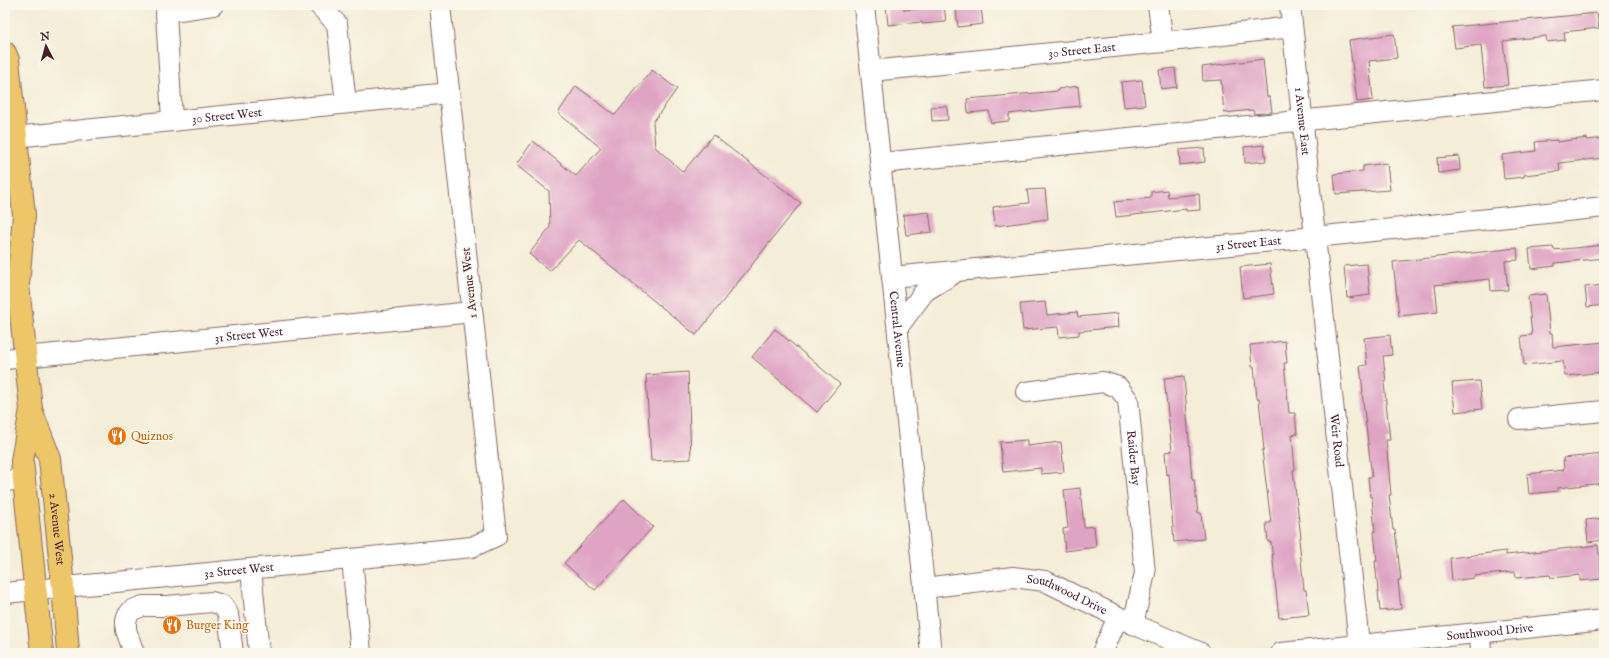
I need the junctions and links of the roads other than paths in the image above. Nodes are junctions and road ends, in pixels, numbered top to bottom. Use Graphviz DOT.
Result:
graph roads {
  1 [pos="213,5"];
  2 [pos="319,5"];
  3 [pos="440,5"];
  4 [pos="864,5"];
  5 [pos="1158,5"];
  6 [pos="1290,5"];
  7 [pos="1292,27"];
  8 [pos="1163,42"];
  9 [pos="5,53"];
  10 [pos="871,72"];
  11 [pos="1604,90"];
  12 [pos="449,93"];
  13 [pos="346,103"];
  14 [pos="172,121"];
  15 [pos="1303,121"];
  16 [pos="11,137"];
  17 [pos="881,163"];
  18 [pos="1604,207"];
  19 [pos="1315,237"];
  20 [pos="5,247"];
  21 [pos="956,272"];
  22 [pos="892,277"];
  23 [pos="18,285"];
  24 [pos="472,312"];
  25 [pos="898,327"];
  26 [pos="15,358"];
  27 [pos="1026,392"];
  28 [pos="31,409"];
  29 [pos="1604,411"];
  30 [pos="1519,419"];
  31 [pos="15,480"];
  32 [pos="472,547"];
  33 [pos="352,559"];
  34 [pos="251,569"];
  35 [pos="63,587"];
  36 [pos="924,588"];
  37 [pos="35,589"];
  38 [pos="5,593"];
  39 [pos="1126,620"];
  40 [pos="1604,620"];
  41 [pos="1480,633"];
  42 [pos="1359,644"];
  43 [pos="42,653"];
  44 [pos="68,653"];
  45 [pos="134,653"];
  46 [pos="233,653"];
  47 [pos="260,653"];
  48 [pos="362,653"];
  49 [pos="931,653"];
  50 [pos="1102,653"];
  51 [pos="1200,653"];
  52 [pos="1281,653"];
  53 [pos="1481,653"];
  1 -- 14 [label="street"];
  2 -- 13 [label="street"];
  3 -- 12 [label="street, 1 Avenue West"];
  4 -- 10 [label="street, Central Avenue"];
  5 -- 8 [label="street"];
  6 -- 7 [label="street, 1 Avenue East"];
  7 -- 8 [label="street, 30 Street East"];
  7 -- 15 [label="street, 1 Avenue East"];
  8 -- 10 [label="street, 30 Street East"];
  9 -- 16 [label="highway, 2 Avenue West"];
  10 -- 17 [label="street, Central Avenue"];
  11 -- 15 [label="street"];
  12 -- 13 [label="street, 30 Street West"];
  12 -- 24 [label="street, 1 Avenue West"];
  13 -- 14 [label="street, 30 Street West"];
  14 -- 16 [label="street, 30 Street West"];
  15 -- 17 [label="street"];
  15 -- 19 [label="street, 1 Avenue East"];
  16 -- 23 [label="highway, 2 Avenue West"];
  17 -- 22 [label="street, Central Avenue"];
  18 -- 19 [label="street, 31 Street East"];
  19 -- 21 [label="street, 31 Street East"];
  19 -- 42 [label="street, Weir Road"];
  20 -- 23 [label="highway, 2 Avenue West"];
  21 -- 22 [label="street, 31 Street East"];
  21 -- 25 [label="street"];
  22 -- 25 [label="street, Central Avenue"];
  23 -- 26 [label="highway, 2 Avenue West"];
  24 -- 26 [label="street, 31 Street West"];
  24 -- 32 [label="street, 1 Avenue West"];
  25 -- 36 [label="street, Central Avenue"];
  26 -- 28 [label="highway, 2 Avenue West"];
  27 -- 39 [label="street, Raider Bay"];
  28 -- 31 [label="highway, 2 Avenue West"];
  28 -- 35 [label="highway, 2 Avenue West"];
  29 -- 30 [label="street"];
  31 -- 37 [label="highway, 2 Avenue West"];
  32 -- 33 [label="street, 32 Street West"];
  33 -- 34 [label="street, 32 Street West"];
  33 -- 48 [label="street"];
  34 -- 35 [label="street, 32 Street West"];
  34 -- 47 [label="street"];
  35 -- 37 [label="street, 32 Street West"];
  35 -- 44 [label="highway, 2 Avenue West"];
  36 -- 39 [label="street, Southwood Drive"];
  36 -- 49 [label="street, Central Avenue"];
  37 -- 38 [label="street, 32 Street West"];
  37 -- 43 [label="highway, 2 Avenue West"];
  39 -- 50 [label="street, Raider Bay"];
  39 -- 51 [label="street, Southwood Drive"];
  40 -- 41 [label="street, Southwood Drive"];
  41 -- 42 [label="street, Southwood Drive"];
  41 -- 53 [label="street"];
  42 -- 52 [label="street, Southwood Drive"];
  45 -- 46 [label="street"];
}
